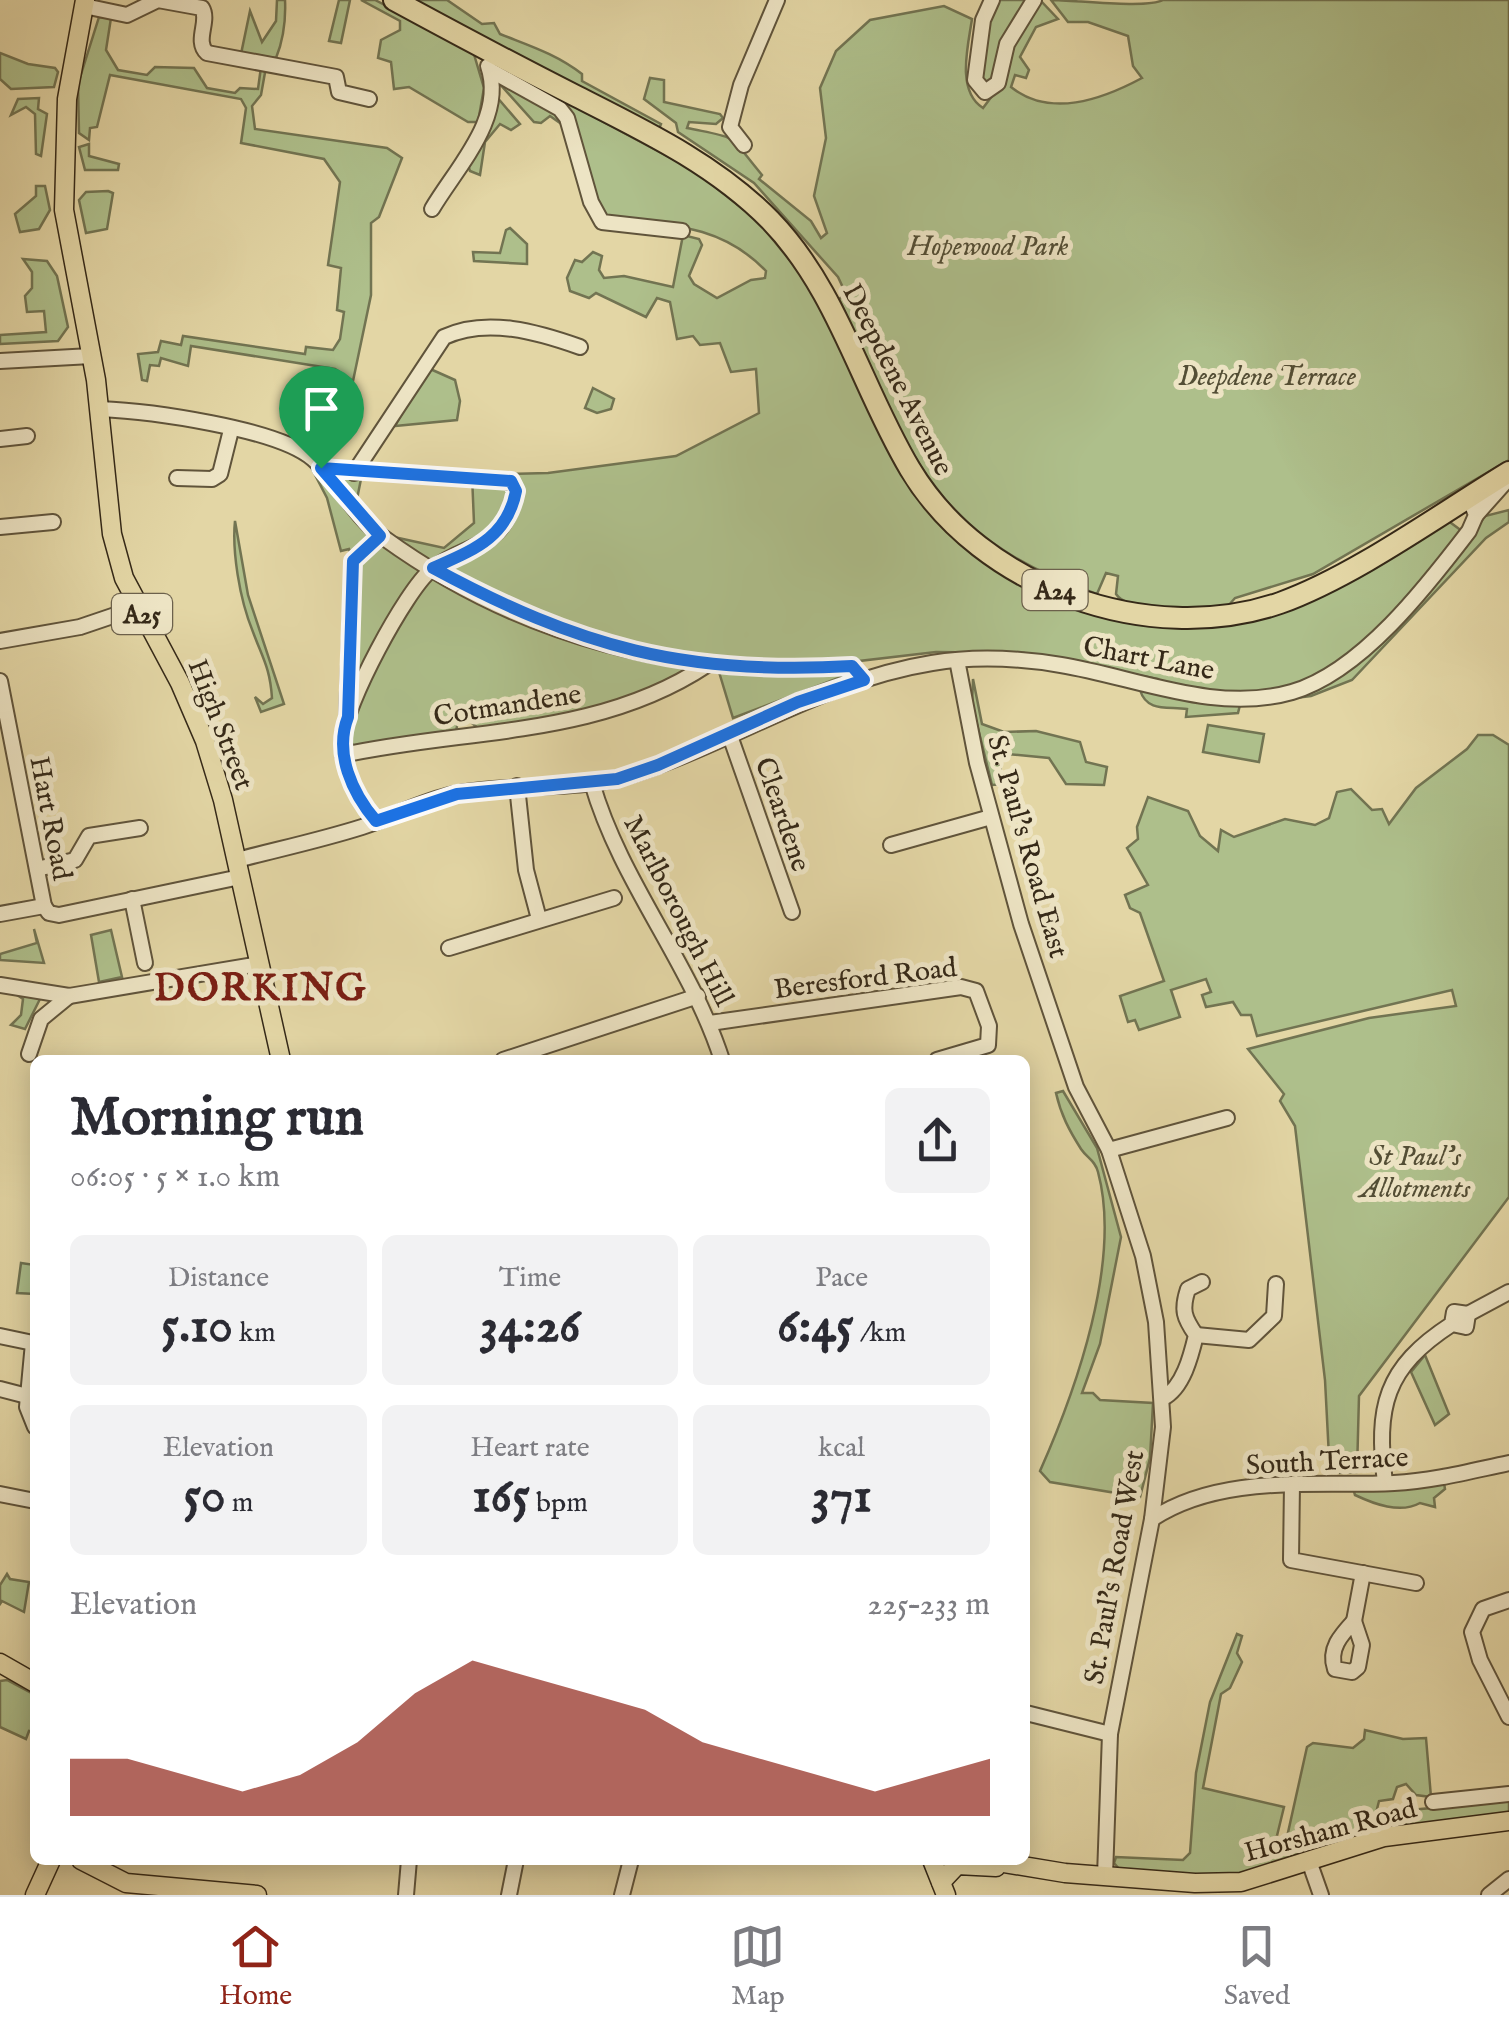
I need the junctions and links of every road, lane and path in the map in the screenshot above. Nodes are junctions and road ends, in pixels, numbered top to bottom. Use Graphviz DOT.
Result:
graph roads {
  1 [pos="394,0"];
  2 [pos="777,0"];
  3 [pos="992,0"];
  4 [pos="1034,0"];
  5 [pos="84,3"];
  6 [pos="489,60"];
  7 [pos="369,98"];
  8 [pos="744,145"];
  9 [pos="432,209"];
  10 [pos="682,231"];
  11 [pos="580,347"];
  12 [pos="91,356"];
  13 [pos="0,361"];
  14 [pos="100,409"];
  15 [pos="231,430"];
  16 [pos="27,436"];
  17 [pos="0,440"];
  18 [pos="321,468"];
  19 [pos="354,472"];
  20 [pos="1509,475"];
  21 [pos="177,478"];
  22 [pos="1473,506"];
  23 [pos="54,522"];
  24 [pos="0,527"];
  25 [pos="380,536"];
  26 [pos="433,568"];
  27 [pos="138,607"];
  28 [pos="0,641"];
  29 [pos="957,660"];
  30 [pos="707,666"];
  31 [pos="864,680"];
  32 [pos="0,681"];
  33 [pos="348,717"];
  34 [pos="729,733"];
  35 [pos="344,755"];
  36 [pos="592,782"];
  37 [pos="517,786"];
  38 [pos="991,817"];
  39 [pos="376,821"];
  40 [pos="140,828"];
  41 [pos="892,844"];
  42 [pos="239,868"];
  43 [pos="37,869"];
  44 [pos="614,898"];
  45 [pos="132,899"];
  46 [pos="44,906"];
  47 [pos="792,912"];
  48 [pos="0,914"];
  49 [pos="539,920"];
  50 [pos="449,948"];
  51 [pos="145,962"];
  52 [pos="259,964"];
  53 [pos="0,985"];
  54 [pos="69,996"];
  55 [pos="698,996"];
  56 [pos="710,1023"];
  57 [pos="1061,1044"];
  58 [pos="29,1054"];
  59 [pos="280,1055"];
  60 [pos="518,1055"];
  61 [pos="720,1055"];
  62 [pos="954,1055"];
  63 [pos="1227,1118"];
  64 [pos="1110,1150"];
  65 [pos="1202,1282"];
  66 [pos="1276,1284"];
  67 [pos="1509,1292"];
  68 [pos="0,1336"];
  69 [pos="1196,1336"];
  70 [pos="30,1342"];
  71 [pos="30,1370"];
  72 [pos="0,1390"];
  73 [pos="27,1396"];
  74 [pos="1163,1398"];
  75 [pos="30,1421"];
  76 [pos="1509,1463"];
  77 [pos="1385,1483"];
  78 [pos="1292,1484"];
  79 [pos="0,1494"];
  80 [pos="30,1500"];
  81 [pos="1152,1519"];
  82 [pos="1363,1573"];
  83 [pos="1416,1583"];
  84 [pos="1509,1600"];
  85 [pos="1354,1621"];
  86 [pos="0,1662"];
  87 [pos="30,1681"];
  88 [pos="1030,1714"];
  89 [pos="1509,1717"];
  90 [pos="1110,1734"];
  91 [pos="1509,1794"];
  92 [pos="1433,1802"];
  93 [pos="1509,1821"];
  94 [pos="1309,1861"];
  95 [pos="49,1865"];
  96 [pos="92,1865"];
  97 [pos="409,1865"];
  98 [pos="515,1865"];
  99 [pos="630,1865"];
  100 [pos="934,1865"];
  101 [pos="956,1865"];
  102 [pos="1011,1865"];
  103 [pos="1105,1876"];
  104 [pos="1509,1878"];
  105 [pos="944,1888"];
  106 [pos="35,1895"];
  107 [pos="257,1895"];
  108 [pos="406,1895"];
  109 [pos="508,1895"];
  110 [pos="622,1895"];
  111 [pos="1321,1895"];
  112 [pos="1490,1895"];
  1 -- 6 [label="highway, Deepdene Avenue / A24"];
  2 -- 8 [label="street"];
  3 -- 4 [label="street"];
  5 -- 7 [label="street"];
  5 -- 12 [label="main road, A25"];
  6 -- 9 [label="street"];
  6 -- 10 [label="street, Deepdene Avenue"];
  6 -- 22 [label="highway, Deepdene Avenue / A24"];
  11 -- 19 [label="street"];
  12 -- 13 [label="street"];
  12 -- 14 [label="main road, High Street / A25"];
  14 -- 15 [label="street"];
  14 -- 27 [label="main road, High Street / A25"];
  15 -- 18 [label="street"];
  15 -- 21 [label="street"];
  16 -- 17 [label="street"];
  18 -- 19 [label="street"];
  18 -- 25 [label="street, Cotmandene"];
  19 -- 26 [label="street"];
  20 -- 22 [label="highway, Deepdene Avenue / A24"];
  22 -- 29 [label="street, Chart Lane"];
  23 -- 24 [label="street"];
  25 -- 26 [label="street, Cotmandene"];
  25 -- 33 [label="street"];
  26 -- 30 [label="street, Cotmandene"];
  26 -- 33 [label="street"];
  27 -- 28 [label="street"];
  27 -- 42 [label="main road, High Street / A25"];
  29 -- 31 [label="street, Chart Lane"];
  29 -- 38 [label="street, St. Paul's Road East"];
  30 -- 31 [label="street, Cotmandene"];
  30 -- 35 [label="street, Cotmandene"];
  31 -- 34 [label="street, Chart Lane"];
  32 -- 43 [label="street, Hart Road"];
  33 -- 35 [label="street"];
  34 -- 36 [label="street, Chart Lane"];
  34 -- 47 [label="street, Cleardene"];
  35 -- 39 [label="street"];
  36 -- 37 [label="street, Chart Lane"];
  36 -- 55 [label="street, Marlborough Hill"];
  37 -- 39 [label="street, Chart Lane"];
  37 -- 49 [label="street"];
  38 -- 41 [label="street"];
  38 -- 57 [label="street, St. Paul's Road East"];
  39 -- 42 [label="street, Chart Lane"];
  40 -- 43 [label="street"];
  42 -- 45 [label="street, Chart Lane"];
  42 -- 52 [label="main road, High Street / A25"];
  43 -- 46 [label="street, Hart Road"];
  44 -- 49 [label="street"];
  45 -- 46 [label="street, Chart Lane"];
  45 -- 51 [label="street"];
  46 -- 48 [label="street, Chart Lane"];
  49 -- 50 [label="street"];
  52 -- 54 [label="street"];
  52 -- 59 [label="main road, High Street / A25"];
  53 -- 54 [label="street"];
  54 -- 58 [label="street"];
  55 -- 56 [label="street, Marlborough Hill"];
  55 -- 60 [label="street"];
  56 -- 61 [label="street, Marlborough Hill"];
  56 -- 62 [label="street, Beresford Road"];
  57 -- 64 [label="street, St. Paul's Road West"];
  63 -- 64 [label="street"];
  64 -- 74 [label="street, St. Paul's Road West"];
  65 -- 69 [label="street"];
  66 -- 69 [label="street"];
  67 -- 77 [label="street"];
  68 -- 70 [label="street"];
  69 -- 74 [label="street"];
  71 -- 73 [label="street"];
  72 -- 73 [label="street"];
  73 -- 75 [label="street"];
  74 -- 81 [label="street, St. Paul's Road West"];
  76 -- 77 [label="street, South Terrace"];
  77 -- 78 [label="street, South Terrace"];
  78 -- 81 [label="street, South Terrace"];
  78 -- 82 [label="street"];
  79 -- 80 [label="street"];
  81 -- 90 [label="street, St. Paul's Road West"];
  82 -- 83 [label="street"];
  82 -- 85 [label="street"];
  84 -- 89 [label="street"];
  86 -- 87 [label="main road"];
  88 -- 90 [label="street"];
  90 -- 103 [label="street, St. Paul's Road West"];
  91 -- 92 [label="street"];
  93 -- 94 [label="main road, Horsham Road"];
  94 -- 103 [label="main road, Horsham Road"];
  94 -- 111 [label="street"];
  95 -- 106 [label="main road"];
  96 -- 107 [label="main road"];
  97 -- 108 [label="street"];
  98 -- 109 [label="street"];
  99 -- 110 [label="street"];
  100 -- 105 [label="main road"];
  101 -- 105 [label="main road, Horsham Road"];
  102 -- 103 [label="main road, Horsham Road"];
  104 -- 112 [label="street"];
}
